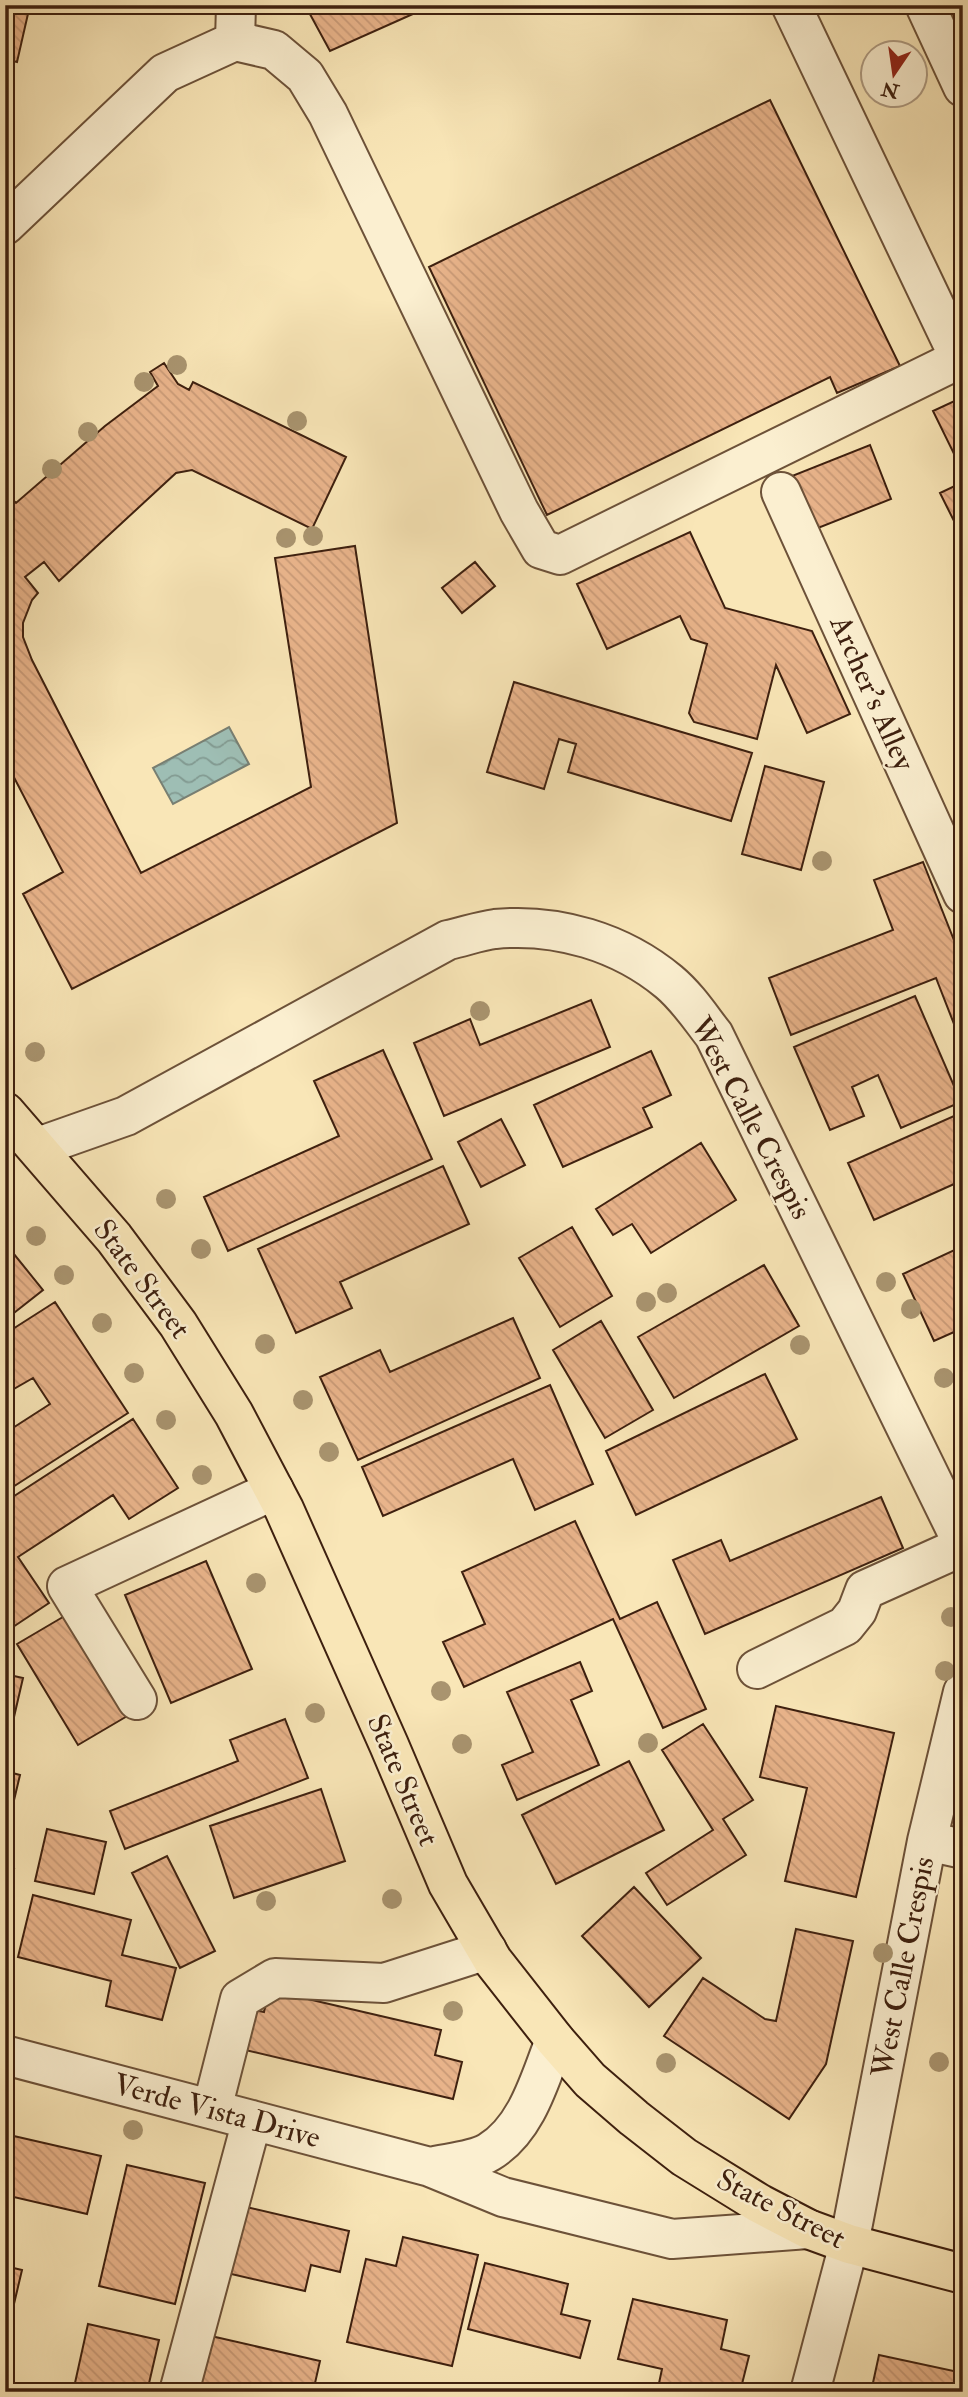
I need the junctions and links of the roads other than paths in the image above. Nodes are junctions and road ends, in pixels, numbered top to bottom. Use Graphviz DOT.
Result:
graph roads {
  1 [pos="791,5"];
  2 [pos="925,5"];
  3 [pos="235,23"];
  4 [pos="963,88"];
  5 [pos="5,225"];
  6 [pos="961,358"];
  7 [pos="781,492"];
  8 [pos="963,894"];
  9 [pos="5,1112"];
  10 [pos="38,1147"];
  11 [pos="274,1490"];
  12 [pos="963,1545"];
  13 [pos="757,1669"];
  14 [pos="963,1692"];
  15 [pos="137,1700"];
  16 [pos="945,1845"];
  17 [pos="486,1950"];
  18 [pos="555,2040"];
  19 [pos="5,2055"];
  20 [pos="212,2109"];
  21 [pos="252,2120"];
  22 [pos="430,2167"];
  23 [pos="808,2229"];
  24 [pos="849,2244"];
  25 [pos="963,2274"];
  26 [pos="179,2392"];
  27 [pos="810,2392"];
  1 -- 6 [label="street"];
  2 -- 4 [label="street"];
  3 -- 5 [label="street"];
  3 -- 6 [label="street"];
  7 -- 8 [label="street, Archer's Alley"];
  9 -- 10 [label="main road, State Street"];
  10 -- 11 [label="main road, State Street"];
  10 -- 12 [label="street, West Calle Crespis"];
  11 -- 15 [label="street"];
  11 -- 17 [label="main road, State Street"];
  12 -- 13 [label="street"];
  14 -- 16 [label="street, West Calle Crespis"];
  16 -- 24 [label="street, West Calle Crespis"];
  17 -- 18 [label="main road, State Street"];
  17 -- 20 [label="street"];
  18 -- 22 [label="street, Verde Vista Drive"];
  18 -- 23 [label="main road, State Street"];
  19 -- 20 [label="street, Verde Vista Drive"];
  20 -- 21 [label="street, Verde Vista Drive"];
  21 -- 22 [label="street, Verde Vista Drive"];
  21 -- 26 [label="street"];
  22 -- 23 [label="street, Verde Vista Drive"];
  23 -- 24 [label="main road, State Street"];
  24 -- 25 [label="main road, State Street"];
  24 -- 27 [label="street, West Calle Crespis"];
}
